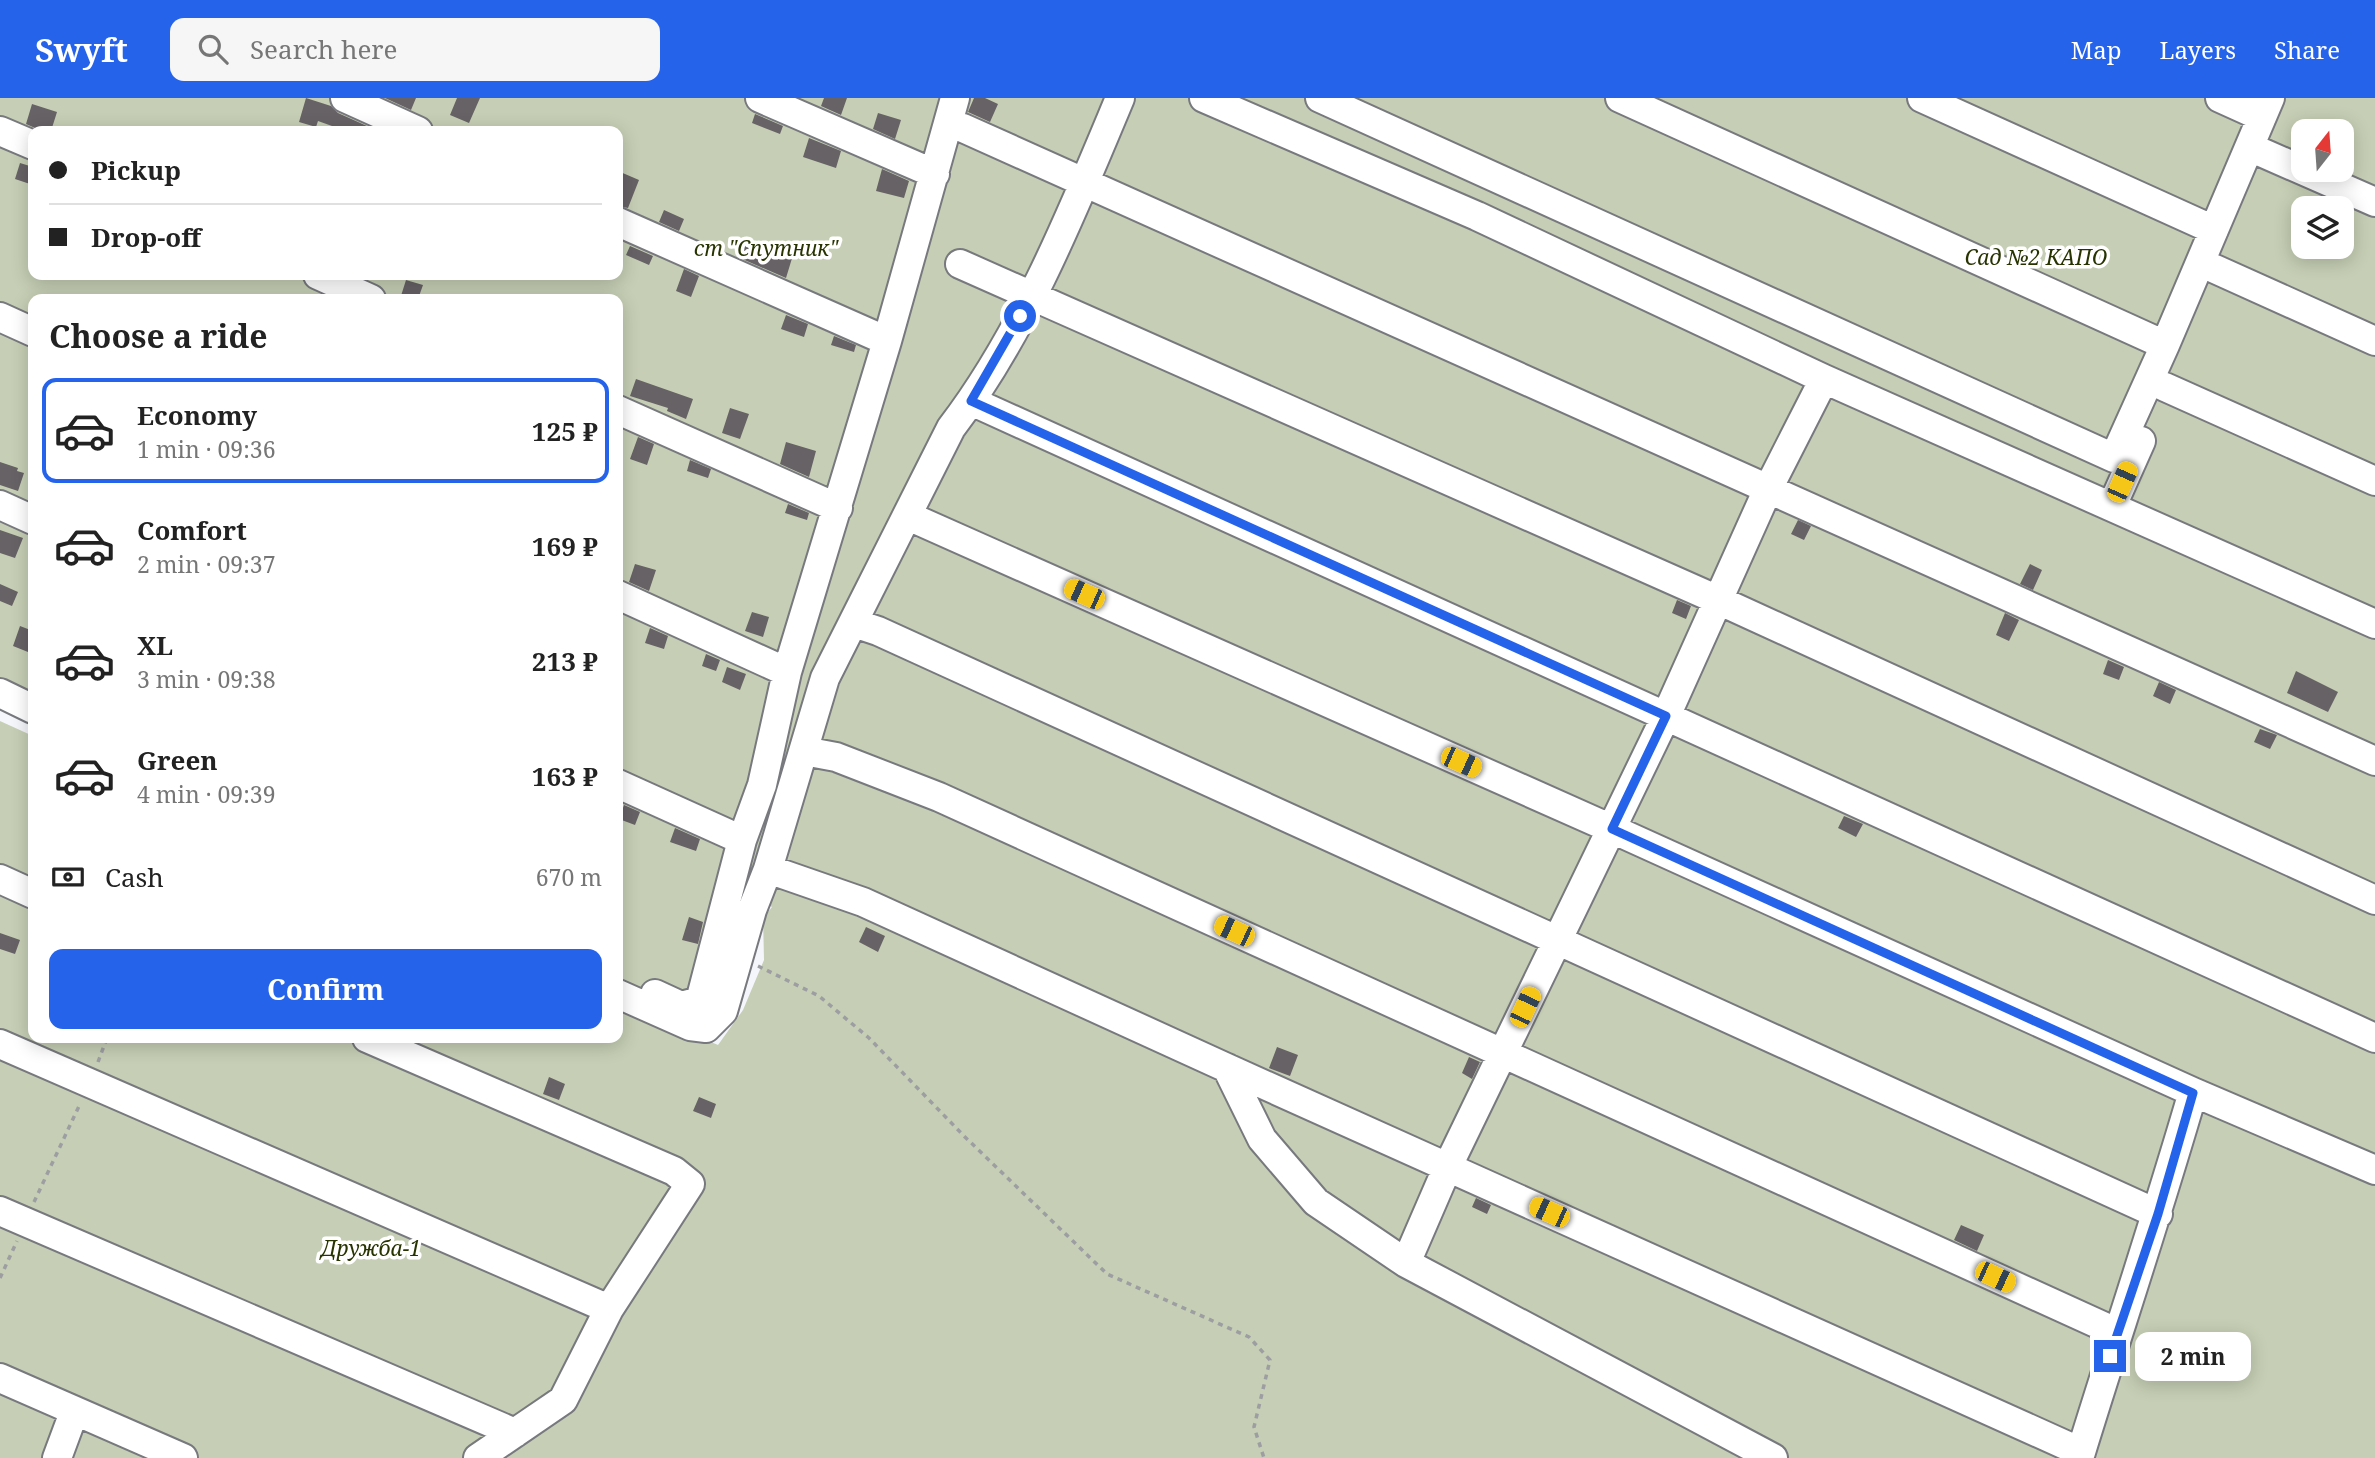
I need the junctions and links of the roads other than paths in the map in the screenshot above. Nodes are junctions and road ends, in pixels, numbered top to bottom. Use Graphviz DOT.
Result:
graph roads {
  1 [pos="345,98"];
  2 [pos="760,98"];
  3 [pos="955,98"];
  4 [pos="1120,98"];
  5 [pos="1204,98"];
  6 [pos="1320,98"];
  7 [pos="1620,98"];
  8 [pos="1922,98"];
  9 [pos="2220,98"];
  10 [pos="2287,98"];
  11 [pos="2266,108"];
  12 [pos="407,126"];
  13 [pos="964,128"];
  14 [pos="0,131"];
  15 [pos="28,143"];
  16 [pos="2263,153"];
  17 [pos="934,174"];
  18 [pos="1085,181"];
  19 [pos="2375,202"];
  20 [pos="623,224"];
  21 [pos="2214,230"];
  22 [pos="960,264"];
  23 [pos="2215,269"];
  24 [pos="329,280"];
  25 [pos="361,294"];
  26 [pos="1032,295"];
  27 [pos="0,317"];
  28 [pos="28,330"];
  29 [pos="887,341"];
  30 [pos="2375,341"];
  31 [pos="2165,345"];
  32 [pos="1824,379"];
  33 [pos="2165,387"];
  34 [pos="971,401"];
  35 [pos="623,412"];
  36 [pos="2375,481"];
  37 [pos="1768,489"];
  38 [pos="0,505"];
  39 [pos="2112,506"];
  40 [pos="838,508"];
  41 [pos="908,516"];
  42 [pos="28,518"];
  43 [pos="623,597"];
  44 [pos="1718,600"];
  45 [pos="854,623"];
  46 [pos="2375,624"];
  47 [pos="787,671"];
  48 [pos="0,693"];
  49 [pos="28,707"];
  50 [pos="0,713"];
  51 [pos="1666,716"];
  52 [pos="28,726"];
  53 [pos="804,751"];
  54 [pos="2375,761"];
  55 [pos="623,786"];
  56 [pos="1612,829"];
  57 [pos="742,839"];
  58 [pos="768,869"];
  59 [pos="0,879"];
  60 [pos="28,892"];
  61 [pos="2375,900"];
  62 [pos="1556,940"];
  63 [pos="623,979"];
  64 [pos="623,996"];
  65 [pos="2375,1038"];
  66 [pos="379,1043"];
  67 [pos="0,1044"];
  68 [pos="1503,1053"];
  69 [pos="1227,1068"];
  70 [pos="2193,1093"];
  71 [pos="1448,1166"];
  72 [pos="2375,1170"];
  73 [pos="2158,1214"];
  74 [pos="13,1217"];
  75 [pos="1406,1263"];
  76 [pos="609,1309"];
  77 [pos="2118,1333"];
  78 [pos="0,1378"];
  79 [pos="0,1392"];
  80 [pos="70,1423"];
  81 [pos="515,1433"];
  82 [pos="2079,1455"];
  83 [pos="57,1458"];
  84 [pos="153,1458"];
  85 [pos="183,1458"];
  86 [pos="478,1458"];
  87 [pos="1773,1458"];
  1 -- 12 [label="street"];
  2 -- 17 [label="street"];
  3 -- 17 [label="street"];
  4 -- 18 [label="street"];
  5 -- 32 [label="street"];
  6 -- 31 [label="street"];
  7 -- 31 [label="street"];
  8 -- 21 [label="street"];
  9 -- 11 [label="street"];
  10 -- 16 [label="street"];
  11 -- 21 [label="street"];
  13 -- 18 [label="street"];
  14 -- 15 [label="street"];
  16 -- 19 [label="street"];
  16 -- 23 [label="street"];
  17 -- 29 [label="street"];
  18 -- 26 [label="street"];
  18 -- 37 [label="street"];
  20 -- 29 [label="street"];
  21 -- 31 [label="street"];
  22 -- 26 [label="street"];
  23 -- 30 [label="street"];
  23 -- 33 [label="street"];
  24 -- 25 [label="street"];
  26 -- 34 [label="street"];
  26 -- 44 [label="street"];
  27 -- 28 [label="street"];
  29 -- 40 [label="street"];
  32 -- 37 [label="street"];
  32 -- 39 [label="street"];
  33 -- 36 [label="street"];
  33 -- 39 [label="street"];
  34 -- 41 [label="street"];
  34 -- 51 [label="street"];
  35 -- 40 [label="street"];
  37 -- 44 [label="street"];
  37 -- 54 [label="street"];
  38 -- 42 [label="street"];
  39 -- 46 [label="street"];
  40 -- 47 [label="street"];
  41 -- 45 [label="street"];
  41 -- 56 [label="street"];
  43 -- 47 [label="street"];
  44 -- 51 [label="street"];
  44 -- 61 [label="street"];
  45 -- 53 [label="street"];
  45 -- 62 [label="street"];
  47 -- 57 [label="street"];
  48 -- 49 [label="street"];
  50 -- 52 [label="street"];
  51 -- 56 [label="street"];
  51 -- 65 [label="street"];
  53 -- 58 [label="street"];
  53 -- 68 [label="street"];
  55 -- 57 [label="street"];
  56 -- 62 [label="street"];
  56 -- 70 [label="street"];
  57 -- 63 [label="street"];
  58 -- 64 [label="street"];
  58 -- 69 [label="street"];
  59 -- 60 [label="street"];
  62 -- 68 [label="street"];
  62 -- 73 [label="street"];
  66 -- 76 [label="street"];
  67 -- 76 [label="street"];
  68 -- 71 [label="street"];
  68 -- 77 [label="street"];
  69 -- 71 [label="street"];
  69 -- 75 [label="street"];
  70 -- 72 [label="street"];
  70 -- 73 [label="street"];
  71 -- 75 [label="street"];
  71 -- 82 [label="street"];
  73 -- 77 [label="street"];
  74 -- 81 [label="street"];
  75 -- 87 [label="street"];
  76 -- 81 [label="street"];
  77 -- 82 [label="street"];
  78 -- 85 [label="street"];
  79 -- 80 [label="street"];
  80 -- 83 [label="street"];
  80 -- 84 [label="street"];
  81 -- 86 [label="street"];
}
